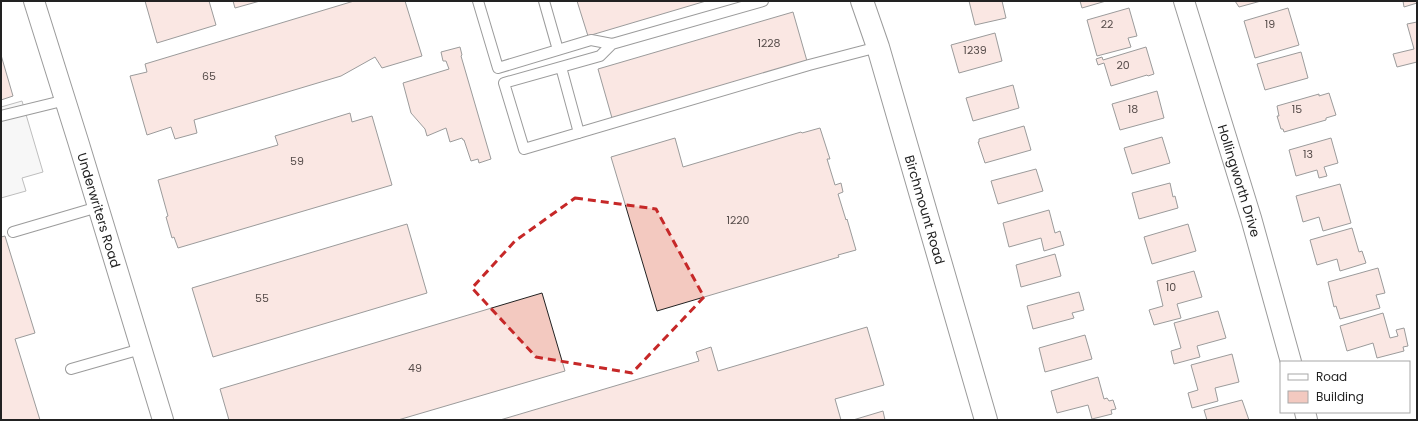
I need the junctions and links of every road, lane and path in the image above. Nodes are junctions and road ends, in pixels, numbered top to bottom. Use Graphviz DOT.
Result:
graph roads {
  1 [pos="34,1"];
  2 [pos="478,1"];
  3 [pos="544,1"];
  4 [pos="763,1"];
  5 [pos="862,1"];
  6 [pos="1184,1"];
  7 [pos="612,44"];
  8 [pos="878,46"];
  9 [pos="558,50"];
  10 [pos="561,67"];
  11 [pos="66,100"];
  12 [pos="1,116"];
  13 [pos="579,133"];
  14 [pos="98,207"];
  15 [pos="13,232"];
  16 [pos="142,349"];
  17 [pos="1291,361"];
  18 [pos="71,369"];
  19 [pos="163,420"];
  20 [pos="986,420"];
  1 -- 11 [label="street, Underwriters Road"];
  2 -- 9 [label="lane"];
  3 -- 9 [label="lane"];
  4 -- 7 [label="lane"];
  5 -- 8 [label="main road, Birchmount Road"];
  6 -- 17 [label="street, Hollingworth Drive"];
  7 -- 9 [label="lane"];
  7 -- 10 [label="lane"];
  8 -- 13 [label="lane"];
  8 -- 20 [label="main road, Birchmount Road"];
  10 -- 13 [label="lane"];
  10 -- 13 [label="lane"];
  11 -- 12 [label="lane"];
  11 -- 14 [label="street, Underwriters Road"];
  14 -- 15 [label="lane"];
  14 -- 16 [label="street, Underwriters Road"];
  16 -- 18 [label="lane"];
  16 -- 19 [label="street, Underwriters Road"];
}
